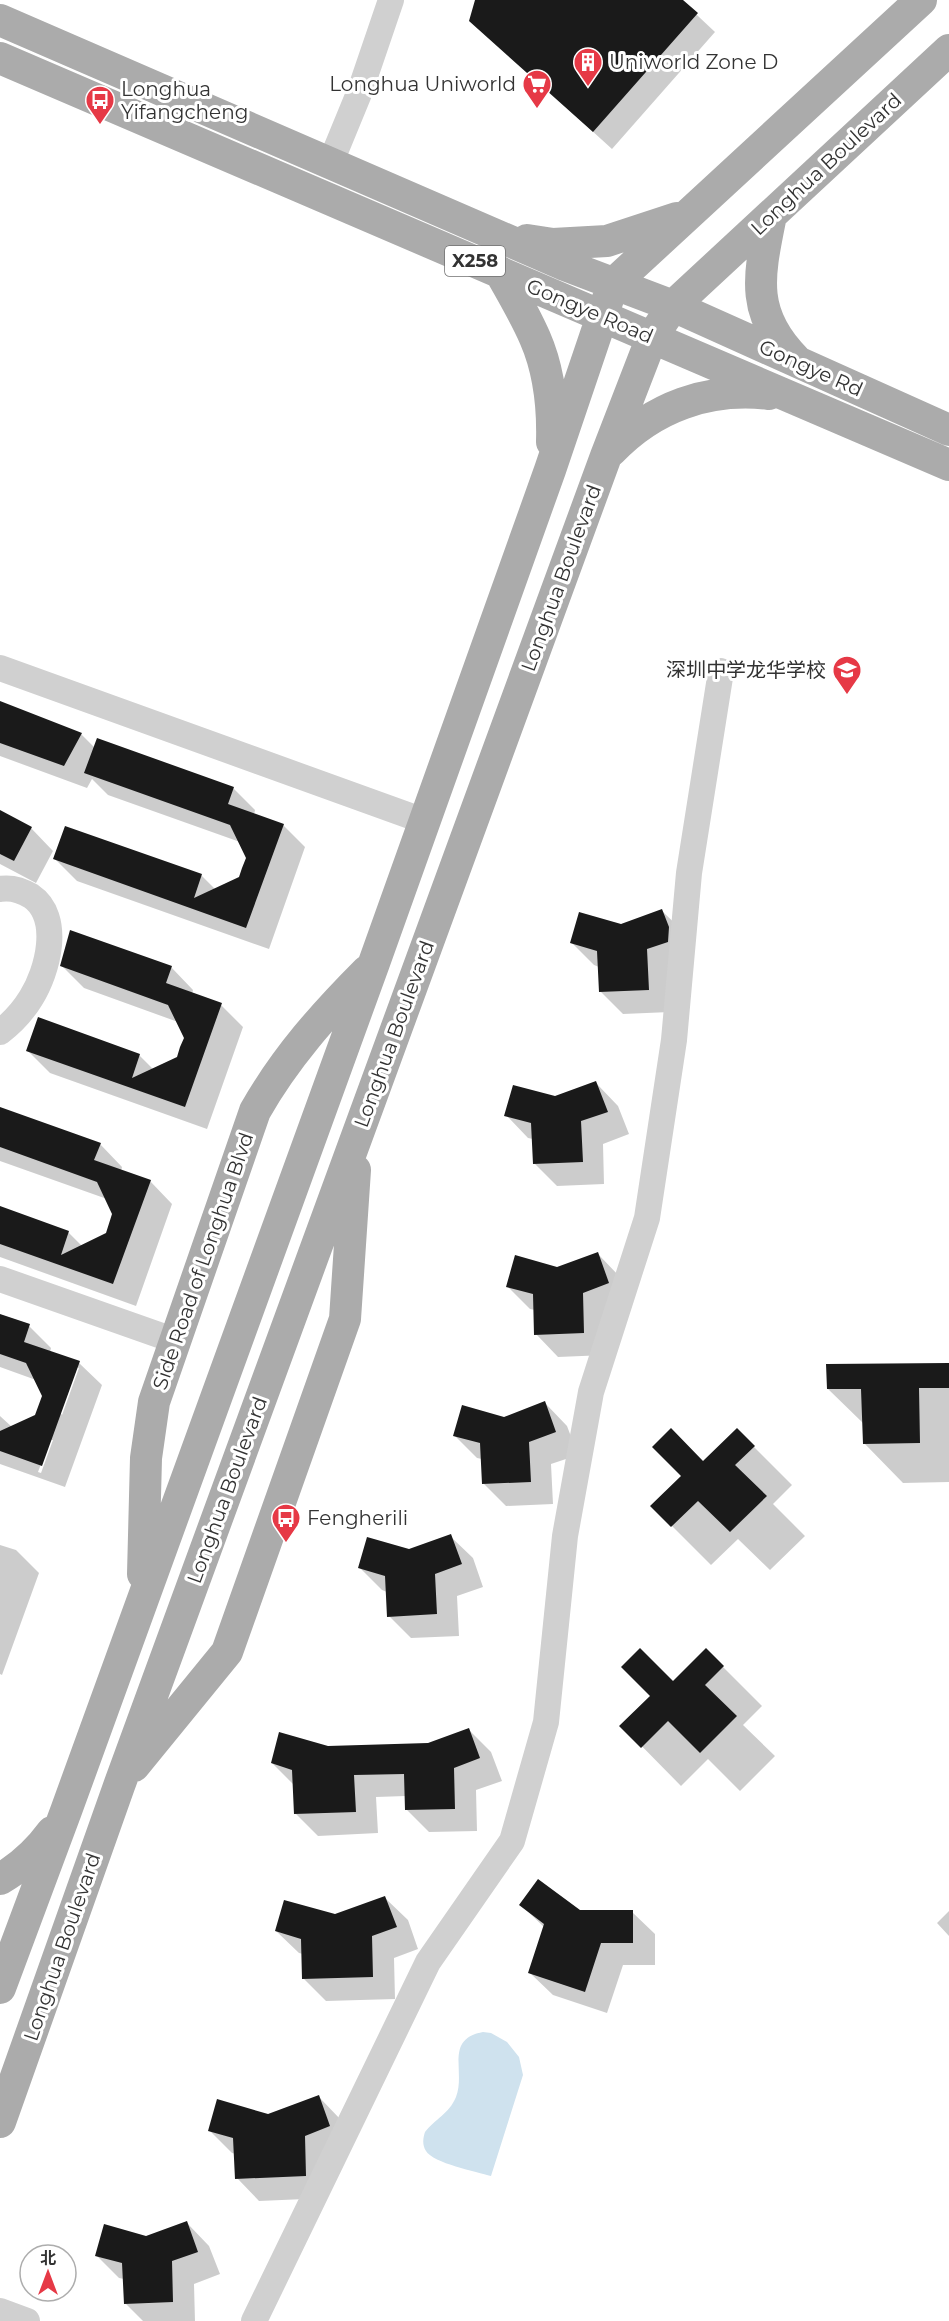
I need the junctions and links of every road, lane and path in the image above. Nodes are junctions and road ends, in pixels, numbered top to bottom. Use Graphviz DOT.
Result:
graph roads {
  1 [pos="391,0"];
  2 [pos="921,0"];
  3 [pos="0,20"];
  4 [pos="949,50"];
  5 [pos="0,58"];
  6 [pos="330,164"];
  7 [pos="689,214"];
  8 [pos="771,215"];
  9 [pos="473,226"];
  10 [pos="500,272"];
  11 [pos="613,284"];
  12 [pos="673,306"];
  13 [pos="603,316"];
  14 [pos="652,337"];
  15 [pos="801,365"];
  16 [pos="787,396"];
  17 [pos="949,430"];
  18 [pos="606,456"];
  19 [pos="949,465"];
  20 [pos="550,470"];
  21 [pos="0,668"];
  22 [pos="721,671"];
  23 [pos="424,821"];
  24 [pos="0,889"];
  25 [pos="374,963"];
  26 [pos="0,1032"];
  27 [pos="357,1135"];
  28 [pos="0,1279"];
  29 [pos="176,1341"];
  30 [pos="142,1601"];
  31 [pos="119,1786"];
  32 [pos="66,1811"];
  33 [pos="0,1879"];
  34 [pos="60,1951"];
  35 [pos="6,1955"];
  36 [pos="0,2122"];
  37 [pos="0,2311"];
  38 [pos="27,2321"];
  39 [pos="254,2321"];
  1 -- 6 [label="street"];
  2 -- 7 [label="main road, Longhua Boulevard"];
  3 -- 6 [label="main road, Gongye Road / X258"];
  4 -- 8 [label="main road, Longhua Boulevard"];
  5 -- 10 [label="main road, Gongye Road / X258"];
  6 -- 9 [label="main road, Gongye Road / X258"];
  7 -- 9 [label="main road"];
  7 -- 11 [label="main road, Longhua Boulevard"];
  8 -- 12 [label="main road, Longhua Boulevard"];
  8 -- 15 [label="main road"];
  9 -- 11 [label="main road, Gongye Road / X258"];
  10 -- 13 [label="main road, Gongye Road / X258"];
  10 -- 20 [label="main road"];
  11 -- 12 [label="main road, Gongye Road / X258"];
  11 -- 13 [label="main road, Longhua Boulevard"];
  12 -- 14 [label="main road, Longhua Boulevard"];
  12 -- 15 [label="main road, Gongye Rd / X258"];
  13 -- 14 [label="main road, Gongye Road / X258"];
  13 -- 20 [label="main road, Longhua Boulevard"];
  14 -- 16 [label="main road, Gongye Road / X258"];
  14 -- 18 [label="main road, Longhua Boulevard"];
  15 -- 17 [label="main road, Gongye Rd / X258"];
  16 -- 18 [label="main road"];
  16 -- 19 [label="main road, Gongye Road / X258"];
  18 -- 27 [label="main road, Longhua Boulevard"];
  20 -- 23 [label="main road, Longhua Boulevard"];
  21 -- 23 [label="street"];
  22 -- 39 [label="street"];
  23 -- 25 [label="main road, Longhua Boulevard"];
  24 -- 26 [label="street"];
  25 -- 29 [label="main road, Side Road of Longhua Blvd"];
  25 -- 30 [label="main road, Longhua Boulevard"];
  27 -- 31 [label="main road, Longhua Boulevard"];
  27 -- 31 [label="main road"];
  28 -- 29 [label="street"];
  29 -- 30 [label="main road, Side Road of Longhua Blvd"];
  30 -- 32 [label="main road, Longhua Boulevard"];
  31 -- 34 [label="main road, Longhua Boulevard"];
  32 -- 33 [label="main road"];
  32 -- 35 [label="main road, Longhua Boulevard"];
  34 -- 35 [label="main road"];
  34 -- 36 [label="main road, Longhua Boulevard"];
  37 -- 38 [label="street"];
}
